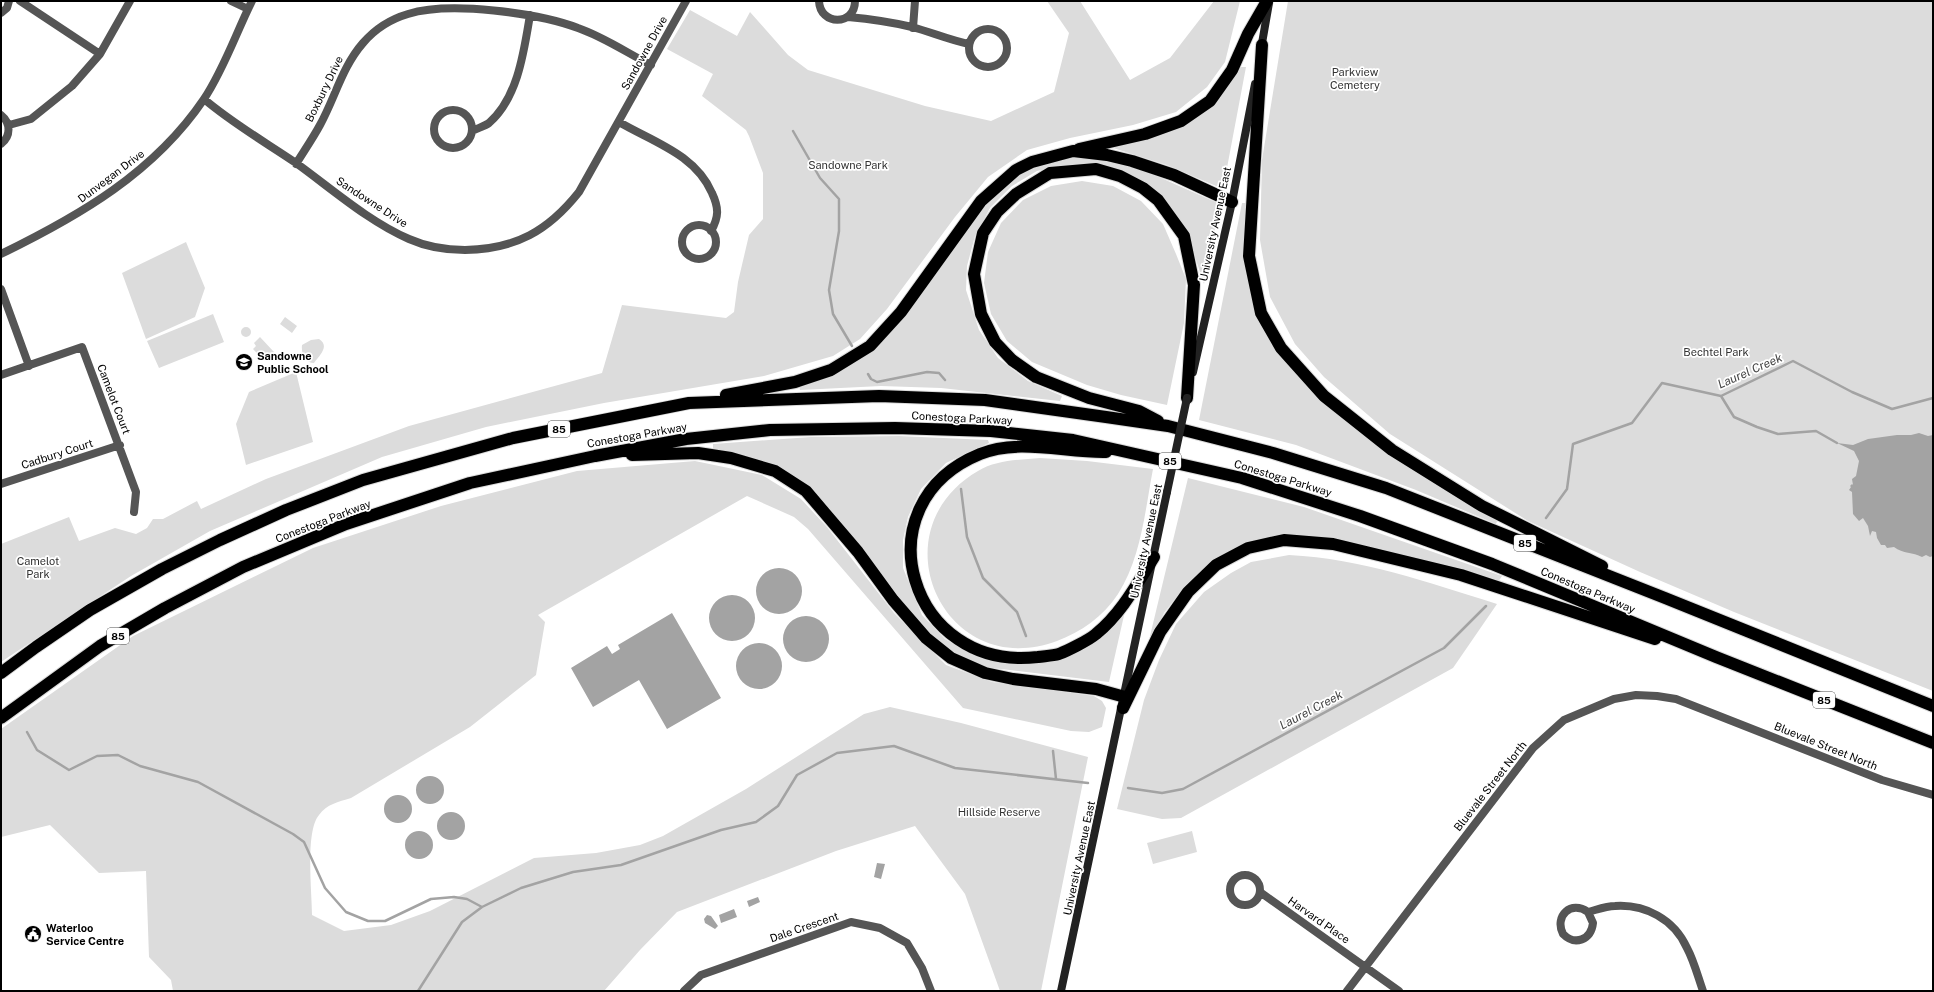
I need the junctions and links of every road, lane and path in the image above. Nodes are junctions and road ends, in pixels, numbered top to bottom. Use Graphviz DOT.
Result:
graph roads {
  1 [pos="9,1"];
  2 [pos="20,1"];
  3 [pos="130,1"];
  4 [pos="230,1"];
  5 [pos="252,1"];
  6 [pos="686,1"];
  7 [pos="819,1"];
  8 [pos="855,1"];
  9 [pos="915,1"];
  10 [pos="1268,1"];
  11 [pos="248,9"];
  12 [pos="1,13"];
  13 [pos="530,16"];
  14 [pos="848,17"];
  15 [pos="914,28"];
  16 [pos="969,44"];
  17 [pos="1262,45"];
  18 [pos="100,54"];
  19 [pos="651,65"];
  20 [pos="204,99"];
  21 [pos="1,115"];
  22 [pos="619,122"];
  23 [pos="8,125"];
  24 [pos="472,130"];
  25 [pos="1,144"];
  26 [pos="1073,151"];
  27 [pos="296,164"];
  28 [pos="1232,202"];
  29 [pos="711,230"];
  30 [pos="1,254"];
  31 [pos="1,289"];
  32 [pos="29,366"];
  33 [pos="1,375"];
  34 [pos="1187,398"];
  35 [pos="689,403"];
  36 [pos="1168,426"];
  37 [pos="120,444"];
  38 [pos="1131,452"];
  39 [pos="595,456"];
  40 [pos="1,484"];
  41 [pos="134,512"];
  42 [pos="1154,557"];
  43 [pos="1665,598"];
  44 [pos="1716,657"];
  45 [pos="1,673"];
  46 [pos="1124,702"];
  47 [pos="1933,706"];
  48 [pos="1,718"];
  49 [pos="1933,743"];
  50 [pos="1933,795"];
  51 [pos="1260,892"];
  52 [pos="1588,912"];
  53 [pos="1366,966"];
  54 [pos="684,991"];
  55 [pos="931,991"];
  56 [pos="1061,991"];
  57 [pos="1347,991"];
  58 [pos="1399,991"];
  59 [pos="1703,991"];
  1 -- 12 [label="street"];
  2 -- 18 [label="street"];
  3 -- 18 [label="street"];
  4 -- 11 [label="street"];
  5 -- 11 [label="street, Dunvegan Drive"];
  6 -- 19 [label="street, Sandowne Drive"];
  7 -- 14 [label="street"];
  8 -- 14 [label="street"];
  9 -- 15 [label="street"];
  10 -- 17 [label="main road, University Avenue East"];
  10 -- 26 [label="highway"];
  11 -- 20 [label="street, Dunvegan Drive"];
  13 -- 19 [label="street, Boxbury Drive"];
  13 -- 24 [label="street"];
  13 -- 27 [label="street, Boxbury Drive"];
  14 -- 15 [label="street"];
  15 -- 16 [label="street"];
  16 -- 16 [label="street"];
  17 -- 28 [label="main road, University Avenue East"];
  17 -- 43 [label="highway"];
  18 -- 23 [label="street"];
  19 -- 22 [label="street, Sandowne Drive"];
  20 -- 27 [label="street, Sandowne Drive"];
  20 -- 30 [label="street, Dunvegan Drive"];
  21 -- 23 [label="street"];
  22 -- 27 [label="street, Sandowne Drive"];
  22 -- 29 [label="street"];
  23 -- 25 [label="street"];
  24 -- 24 [label="street"];
  26 -- 28 [label="highway"];
  26 -- 35 [label="highway"];
  28 -- 34 [label="main road, University Avenue East"];
  29 -- 29 [label="street"];
  31 -- 32 [label="street"];
  32 -- 33 [label="street"];
  32 -- 37 [label="street, Camelot Court"];
  34 -- 36 [label="highway"];
  34 -- 42 [label="main road, University Avenue East, bridge"];
  35 -- 36 [label="highway, Conestoga Parkway / 85"];
  35 -- 45 [label="highway, Conestoga Parkway / 85"];
  36 -- 43 [label="highway, Conestoga Parkway / 85"];
  37 -- 40 [label="street, Cadbury Court"];
  37 -- 41 [label="street, Camelot Court"];
  38 -- 39 [label="highway, Conestoga Parkway / 85"];
  38 -- 42 [label="highway"];
  38 -- 44 [label="highway, Conestoga Parkway / 85"];
  39 -- 46 [label="highway"];
  39 -- 48 [label="highway, Conestoga Parkway / 85"];
  42 -- 46 [label="main road, University Avenue East"];
  43 -- 47 [label="highway, Conestoga Parkway / 85"];
  44 -- 46 [label="highway"];
  44 -- 49 [label="highway, Conestoga Parkway / 85"];
  46 -- 56 [label="main road, University Avenue East"];
  50 -- 53 [label="street, Bluevale Street North"];
  51 -- 53 [label="street, Harvard Place"];
  52 -- 52 [label="street"];
  52 -- 59 [label="street"];
  53 -- 57 [label="street, Bluevale Street North"];
  53 -- 58 [label="street, Harvard Place"];
  54 -- 55 [label="street, Dale Crescent"];
}
